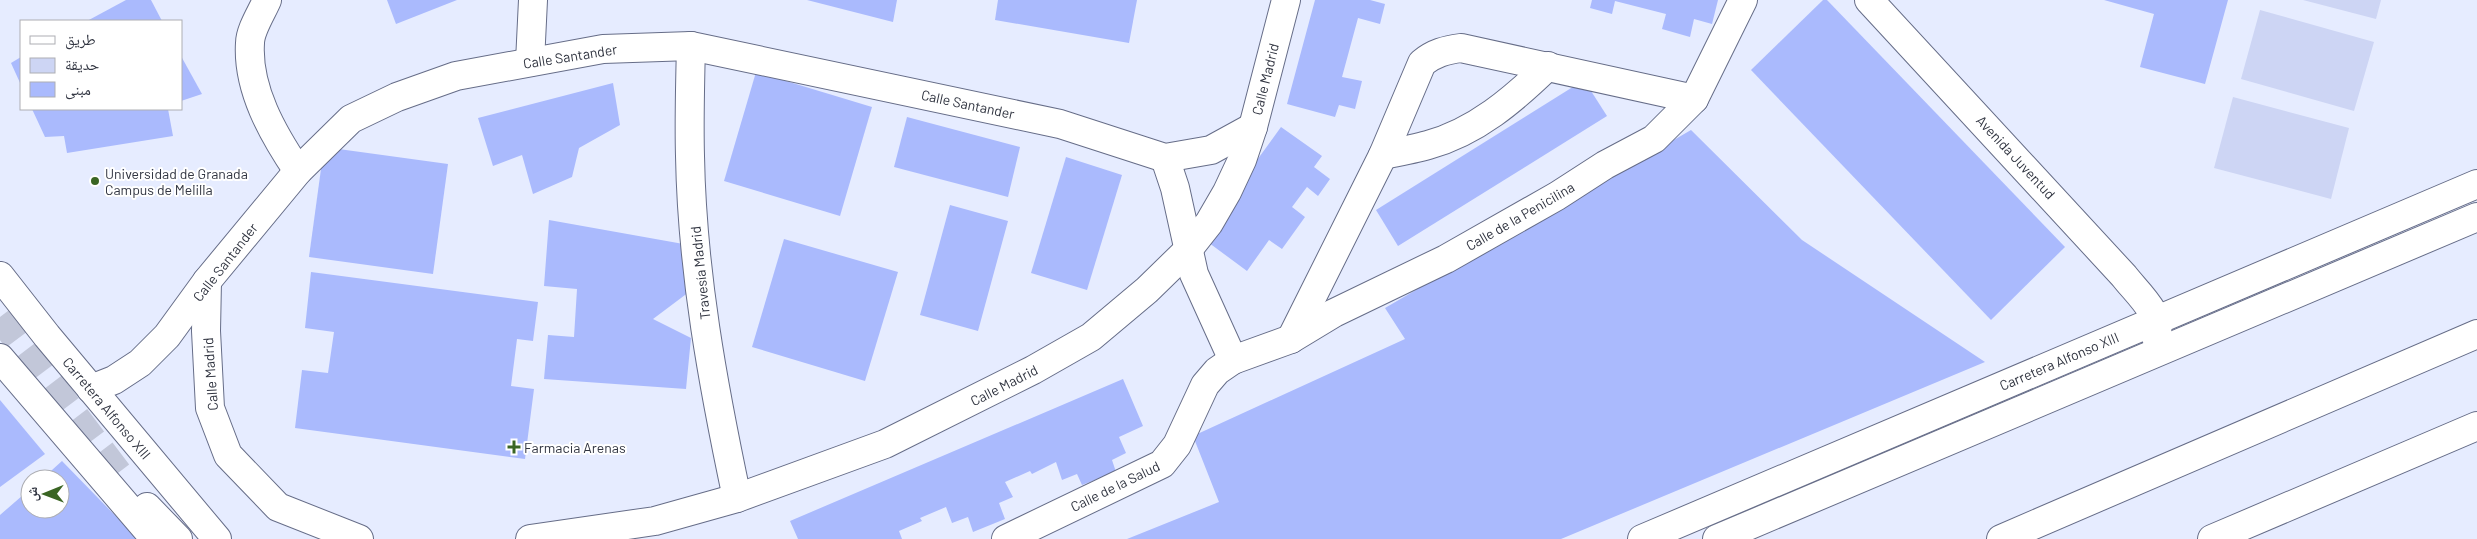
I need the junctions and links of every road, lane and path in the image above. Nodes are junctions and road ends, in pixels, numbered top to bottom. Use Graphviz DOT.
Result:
graph roads {
  1 [pos="267,0"];
  2 [pos="533,0"];
  3 [pos="1286,0"];
  4 [pos="1743,0"];
  5 [pos="1869,0"];
  6 [pos="691,46"];
  7 [pos="530,62"];
  8 [pos="1548,66"];
  9 [pos="1694,99"];
  10 [pos="1253,127"];
  11 [pos="1383,155"];
  12 [pos="1165,158"];
  13 [pos="298,171"];
  14 [pos="2477,184"];
  15 [pos="2477,217"];
  16 [pos="1187,251"];
  17 [pos="0,276"];
  18 [pos="208,281"];
  19 [pos="2157,319"];
  20 [pos="2477,334"];
  21 [pos="1291,339"];
  22 [pos="0,358"];
  23 [pos="1234,360"];
  24 [pos="91,389"];
  25 [pos="2048,397"];
  26 [pos="2477,426"];
  27 [pos="118,474"];
  28 [pos="737,498"];
  29 [pos="303,529"];
  30 [pos="155,539"];
  31 [pos="178,539"];
  32 [pos="217,539"];
  33 [pos="360,539"];
  34 [pos="530,539"];
  35 [pos="1006,539"];
  36 [pos="1642,539"];
  37 [pos="1717,539"];
  38 [pos="2001,539"];
  39 [pos="2212,539"];
  1 -- 13 [label="street"];
  2 -- 7 [label="street"];
  3 -- 10 [label="street, Calle Madrid"];
  4 -- 9 [label="street, Calle de la Penicilina"];
  5 -- 19 [label="street, Avenida Juventud"];
  6 -- 7 [label="street, Calle Santander"];
  6 -- 12 [label="street, Calle Santander"];
  6 -- 28 [label="street, Travesía Madrid"];
  7 -- 13 [label="street, Calle Santander"];
  8 -- 9 [label="street"];
  8 -- 11 [label="street"];
  8 -- 11 [label="street"];
  9 -- 21 [label="street, Calle de la Penicilina"];
  10 -- 12 [label="street, Calle Santander"];
  10 -- 16 [label="street, Calle Madrid"];
  11 -- 21 [label="street"];
  12 -- 16 [label="street"];
  13 -- 18 [label="street, Calle Santander"];
  14 -- 19 [label="street, Carretera Alfonso XIII"];
  15 -- 25 [label="street, Carretera Alfonso XIII"];
  16 -- 23 [label="street"];
  16 -- 28 [label="street, Calle Madrid"];
  17 -- 24 [label="street, Carretera Alfonso XIII"];
  18 -- 24 [label="street, Calle Santander"];
  18 -- 29 [label="street, Calle Madrid"];
  19 -- 25 [label="street"];
  19 -- 36 [label="street, Carretera Alfonso XIII"];
  20 -- 38 [label="street"];
  21 -- 23 [label="street, Calle de la Penicilina"];
  22 -- 30 [label="street"];
  23 -- 35 [label="street, Calle de la Salud"];
  24 -- 32 [label="street, Carretera Alfonso XIII"];
  25 -- 37 [label="street, Carretera Alfonso XIII"];
  26 -- 39 [label="street"];
  27 -- 31 [label="street"];
  28 -- 34 [label="street, Calle Madrid"];
  29 -- 33 [label="street, Calle Madrid"];
}
